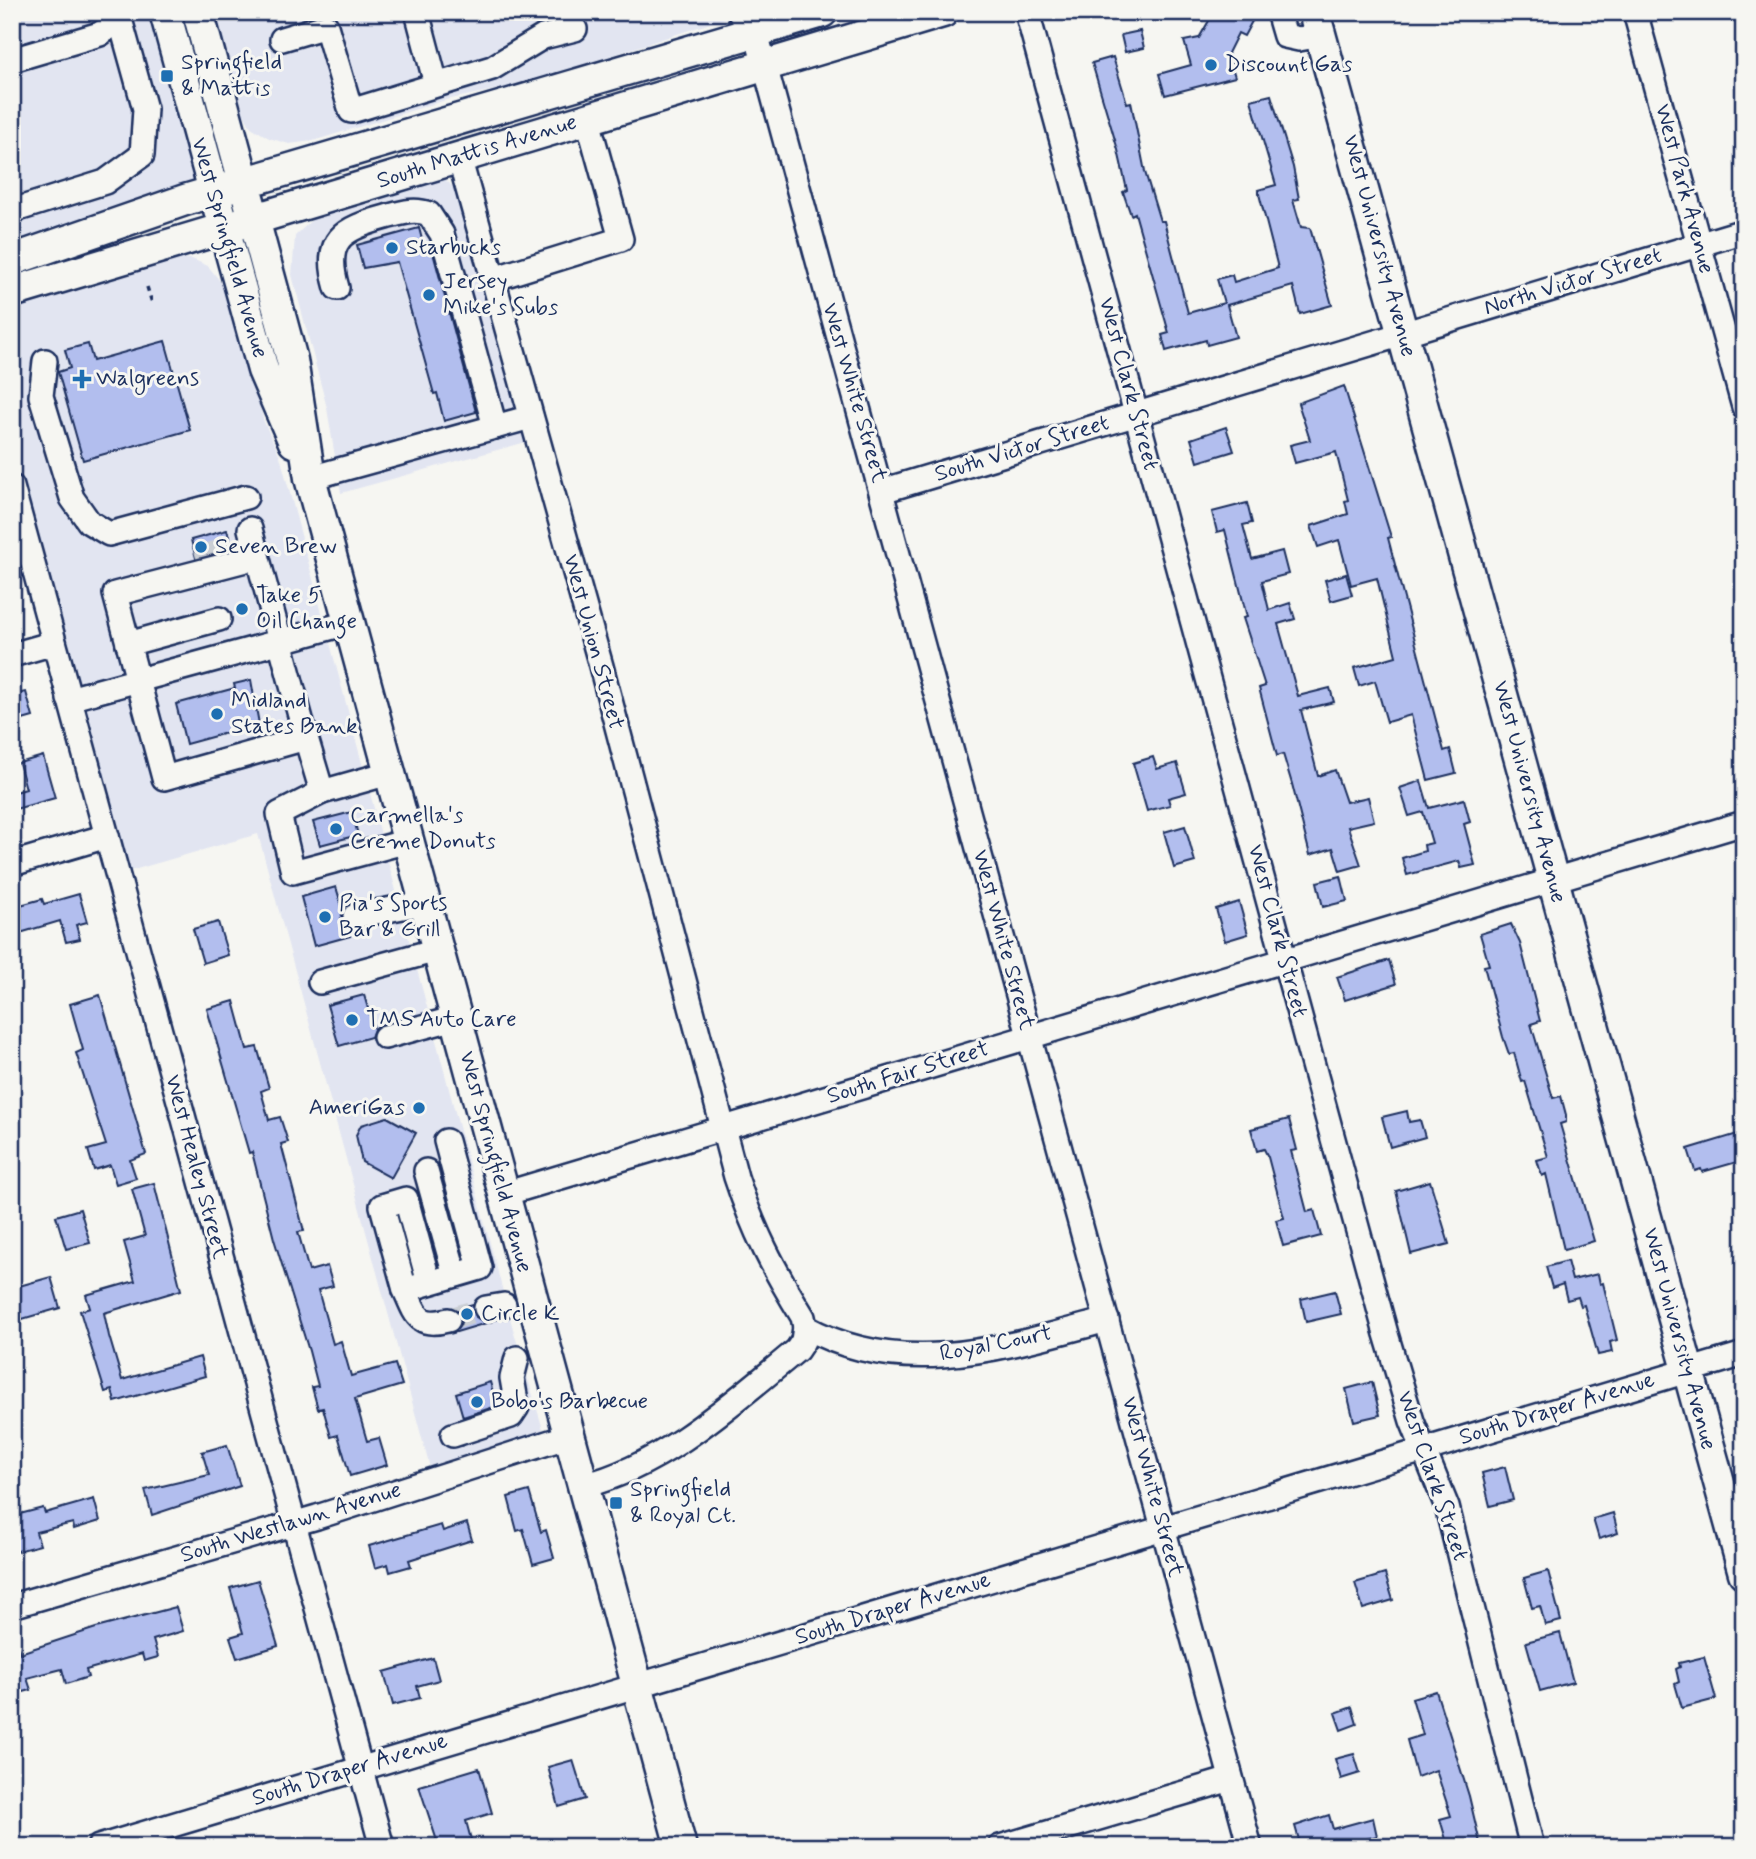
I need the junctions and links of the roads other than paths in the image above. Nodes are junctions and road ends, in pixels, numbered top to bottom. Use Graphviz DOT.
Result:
graph roads {
  1 [pos="117,12"];
  2 [pos="165,12"];
  3 [pos="198,12"];
  4 [pos="417,12"];
  5 [pos="822,12"];
  6 [pos="943,12"];
  7 [pos="1027,12"];
  8 [pos="1278,12"];
  9 [pos="1635,12"];
  10 [pos="753,19"];
  11 [pos="1317,24"];
  12 [pos="292,28"];
  13 [pos="575,29"];
  14 [pos="12,60"];
  15 [pos="766,67"];
  16 [pos="436,84"];
  17 [pos="587,117"];
  18 [pos="459,157"];
  19 [pos="244,184"];
  20 [pos="213,193"];
  21 [pos="12,211"];
  22 [pos="254,220"];
  23 [pos="223,230"];
  24 [pos="1744,231"];
  25 [pos="1699,244"];
  26 [pos="12,259"];
  27 [pos="493,279"];
  28 [pos="337,288"];
  29 [pos="12,292"];
  30 [pos="1403,334"];
  31 [pos="45,361"];
  32 [pos="1744,407"];
  33 [pos="1136,414"];
  34 [pos="531,417"];
  35 [pos="495,427"];
  36 [pos="310,478"];
  37 [pos="13,491"];
  38 [pos="882,491"];
  39 [pos="246,496"];
  40 [pos="196,558"];
  41 [pos="127,591"];
  42 [pos="219,619"];
  43 [pos="348,623"];
  44 [pos="280,642"];
  45 [pos="54,643"];
  46 [pos="128,644"];
  47 [pos="12,655"];
  48 [pos="136,681"];
  49 [pos="69,699"];
  50 [pos="306,738"];
  51 [pos="389,773"];
  52 [pos="322,792"];
  53 [pos="1744,822"];
  54 [pos="107,836"];
  55 [pos="408,841"];
  56 [pos="12,864"];
  57 [pos="1553,880"];
  58 [pos="424,903"];
  59 [pos="355,916"];
  60 [pos="438,950"];
  61 [pos="1285,960"];
  62 [pos="320,982"];
  63 [pos="456,1018"];
  64 [pos="1029,1036"];
  65 [pos="385,1037"];
  66 [pos="724,1128"];
  67 [pos="446,1141"];
  68 [pos="426,1171"];
  69 [pos="504,1194"];
  70 [pos="455,1275"];
  71 [pos="429,1283"];
  72 [pos="405,1290"];
  73 [pos="448,1320"];
  74 [pos="1107,1320"];
  75 [pos="805,1327"];
  76 [pos="1744,1354"];
  77 [pos="517,1358"];
  78 [pos="1688,1370"];
  79 [pos="453,1435"];
  80 [pos="569,1436"];
  81 [pos="1425,1448"];
  82 [pos="583,1486"];
  83 [pos="294,1523"];
  84 [pos="1163,1527"];
  85 [pos="1744,1573"];
  86 [pos="12,1606"];
  87 [pos="638,1685"];
  88 [pos="359,1767"];
  89 [pos="1231,1779"];
  90 [pos="99,1847"];
  91 [pos="382,1847"];
  92 [pos="681,1847"];
  93 [pos="1000,1847"];
  94 [pos="1250,1847"];
  95 [pos="1532,1847"];
  1 -- 14 [label="street"];
  1 -- 21 [label="street"];
  2 -- 20 [label="main road, West Springfield Avenue"];
  3 -- 19 [label="main road, West Springfield Avenue"];
  4 -- 16 [label="street"];
  5 -- 10 [label="main road, South Mattis Avenue"];
  6 -- 15 [label="main road, South Mattis Avenue"];
  7 -- 33 [label="street, West Clark Street"];
  8 -- 11 [label="street"];
  9 -- 25 [label="street, West Park Avenue"];
  10 -- 15 [label="street, West White Street"];
  10 -- 19 [label="main road, South Mattis Avenue"];
  11 -- 30 [label="main road, West University Avenue"];
  12 -- 16 [label="street"];
  13 -- 16 [label="street"];
  15 -- 17 [label="main road, South Mattis Avenue"];
  15 -- 38 [label="street, West White Street"];
  17 -- 18 [label="main road, South Mattis Avenue"];
  17 -- 27 [label="street"];
  18 -- 22 [label="main road, South Mattis Avenue"];
  18 -- 27 [label="street, West Union Street"];
  19 -- 20 [label="main road, South Mattis Avenue"];
  19 -- 22 [label="main road, West Springfield Avenue"];
  20 -- 23 [label="main road, West Springfield Avenue"];
  20 -- 26 [label="main road, South Mattis Avenue"];
  22 -- 23 [label="main road, South Mattis Avenue"];
  22 -- 36 [label="main road, West Springfield Avenue"];
  23 -- 29 [label="main road, South Mattis Avenue"];
  23 -- 36 [label="main road, West Springfield Avenue"];
  24 -- 25 [label="street, North Victor Street"];
  25 -- 30 [label="street, North Victor Street"];
  25 -- 32 [label="street, West Park Avenue"];
  27 -- 34 [label="street, West Union Street"];
  28 -- 35 [label="street"];
  30 -- 33 [label="street, South Victor Street"];
  30 -- 57 [label="main road, West University Avenue"];
  31 -- 39 [label="street"];
  33 -- 38 [label="street, South Victor Street"];
  33 -- 61 [label="street, West Clark Street"];
  34 -- 35 [label="street"];
  34 -- 66 [label="street, West Union Street"];
  35 -- 36 [label="street"];
  36 -- 43 [label="main road, West Springfield Avenue"];
  37 -- 45 [label="street, West Healey Street"];
  38 -- 64 [label="street, West White Street"];
  40 -- 41 [label="street"];
  41 -- 44 [label="street"];
  41 -- 46 [label="street"];
  42 -- 46 [label="street"];
  43 -- 44 [label="street"];
  43 -- 51 [label="main road, West Springfield Avenue"];
  44 -- 48 [label="street"];
  44 -- 50 [label="street"];
  45 -- 47 [label="street"];
  45 -- 49 [label="street, West Healey Street"];
  46 -- 48 [label="street"];
  48 -- 49 [label="street"];
  48 -- 50 [label="street"];
  49 -- 54 [label="street, West Healey Street"];
  50 -- 52 [label="street"];
  51 -- 52 [label="street"];
  51 -- 55 [label="main road, West Springfield Avenue"];
  52 -- 55 [label="street"];
  53 -- 57 [label="street, South Fair Street"];
  54 -- 56 [label="street"];
  54 -- 83 [label="street, West Healey Street"];
  55 -- 58 [label="main road, West Springfield Avenue"];
  57 -- 61 [label="street, South Fair Street"];
  57 -- 78 [label="main road, West University Avenue"];
  58 -- 59 [label="street"];
  58 -- 60 [label="main road, West Springfield Avenue"];
  60 -- 62 [label="street"];
  60 -- 63 [label="main road, West Springfield Avenue"];
  61 -- 64 [label="street, South Fair Street"];
  61 -- 81 [label="street, West Clark Street"];
  63 -- 65 [label="street"];
  63 -- 69 [label="main road, West Springfield Avenue"];
  64 -- 66 [label="street, South Fair Street"];
  64 -- 74 [label="street, West White Street"];
  66 -- 69 [label="street, South Fair Street"];
  66 -- 75 [label="street"];
  67 -- 70 [label="street"];
  68 -- 70 [label="street"];
  69 -- 80 [label="main road, West Springfield Avenue"];
  70 -- 71 [label="street"];
  71 -- 72 [label="street"];
  71 -- 72 [label="street"];
  72 -- 73 [label="street"];
  74 -- 75 [label="street, Royal Court"];
  74 -- 84 [label="street, West White Street"];
  75 -- 82 [label="street"];
  76 -- 78 [label="street, South Draper Avenue"];
  77 -- 79 [label="street"];
  78 -- 81 [label="street, South Draper Avenue"];
  78 -- 85 [label="main road, West University Avenue"];
  80 -- 82 [label="main road, West Springfield Avenue"];
  80 -- 83 [label="street, South Westlawn Avenue"];
  81 -- 84 [label="street, South Draper Avenue"];
  81 -- 95 [label="street, West Clark Street"];
  82 -- 87 [label="main road, West Springfield Avenue"];
  83 -- 86 [label="street, South Westlawn Avenue"];
  83 -- 88 [label="street, West Healey Street"];
  84 -- 87 [label="street, South Draper Avenue"];
  84 -- 89 [label="street, West White Street"];
  87 -- 88 [label="street, South Draper Avenue"];
  87 -- 92 [label="main road, West Springfield Avenue"];
  88 -- 90 [label="street, South Draper Avenue"];
  88 -- 91 [label="street, West Healey Street"];
  89 -- 93 [label="street"];
  89 -- 94 [label="street, West White Street"];
}
